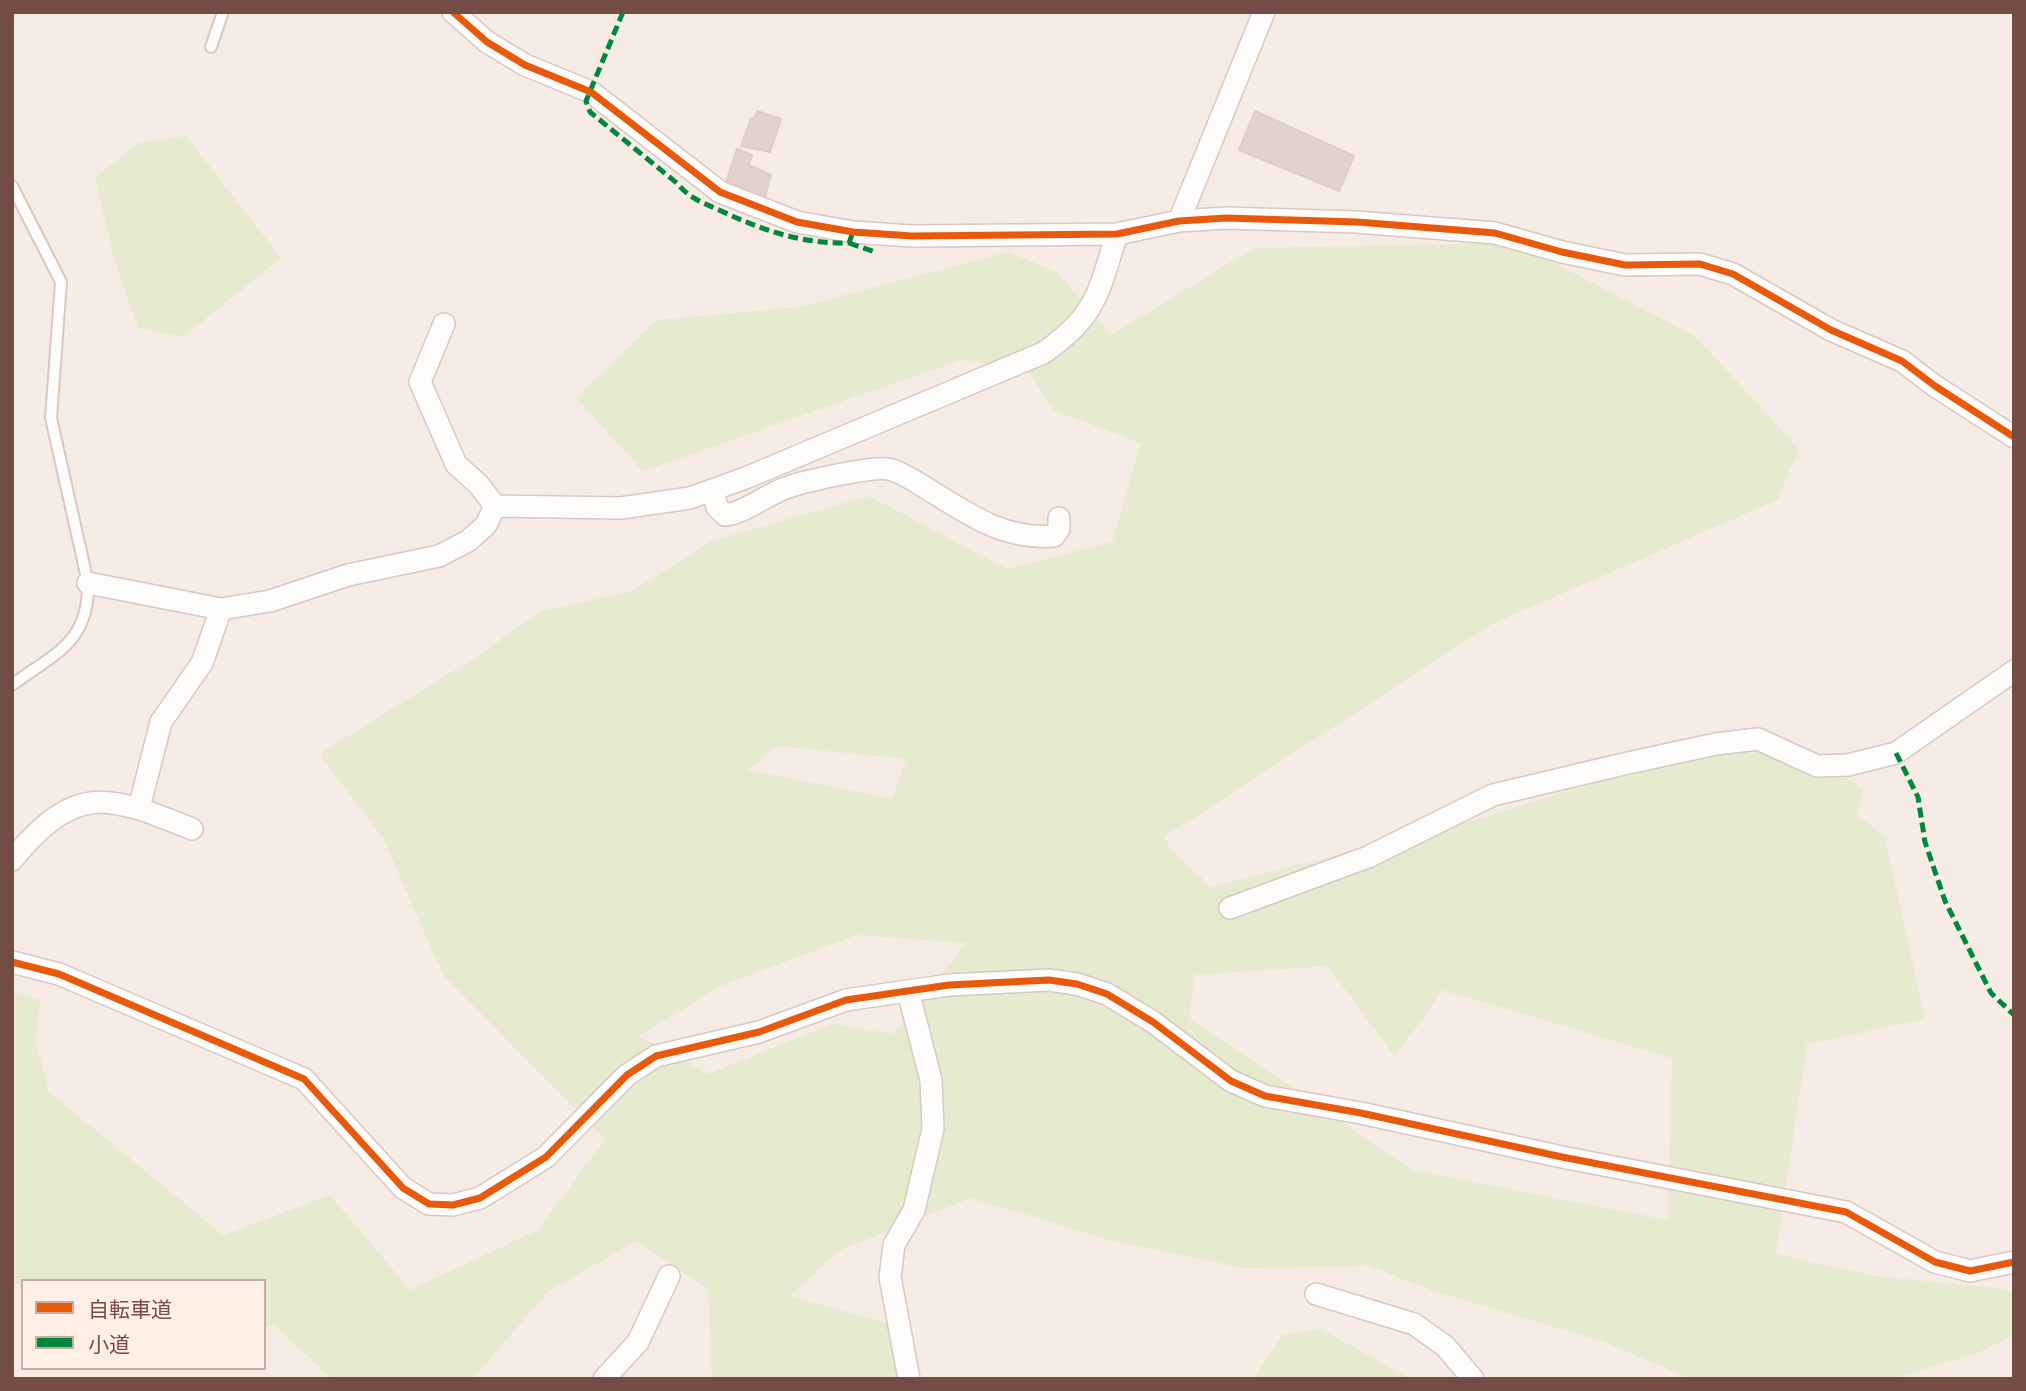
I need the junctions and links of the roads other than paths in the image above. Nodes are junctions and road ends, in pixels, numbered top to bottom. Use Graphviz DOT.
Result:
graph roads {
  1 [pos="223,12"];
  2 [pos="453,12"];
  3 [pos="1264,12"];
  4 [pos="211,47"];
  5 [pos="12,186"];
  6 [pos="1179,221"];
  7 [pos="1117,233"];
  8 [pos="444,324"];
  9 [pos="2014,437"];
  10 [pos="713,491"];
  11 [pos="495,506"];
  12 [pos="1059,519"];
  13 [pos="88,583"];
  14 [pos="221,609"];
  15 [pos="2014,671"];
  16 [pos="12,685"];
  17 [pos="139,808"];
  18 [pos="192,829"];
  19 [pos="12,860"];
  20 [pos="1230,908"];
  21 [pos="12,962"];
  22 [pos="908,991"];
  23 [pos="2014,1262"];
  24 [pos="669,1276"];
  25 [pos="1316,1294"];
  26 [pos="604,1379"];
  27 [pos="909,1379"];
  28 [pos="1473,1379"];
  1 -- 4 [label="lane"];
  2 -- 7 [label="street"];
  3 -- 6 [label="street"];
  5 -- 13 [label="lane"];
  6 -- 7 [label="street"];
  6 -- 9 [label="street"];
  7 -- 10 [label="street"];
  8 -- 11 [label="street"];
  10 -- 11 [label="street"];
  10 -- 12 [label="street"];
  11 -- 14 [label="street"];
  13 -- 14 [label="street"];
  13 -- 16 [label="lane"];
  14 -- 17 [label="street"];
  15 -- 20 [label="street"];
  17 -- 18 [label="street"];
  17 -- 19 [label="street"];
  21 -- 22 [label="street"];
  22 -- 23 [label="street"];
  22 -- 27 [label="street"];
  24 -- 26 [label="street"];
  25 -- 28 [label="street"];
}
